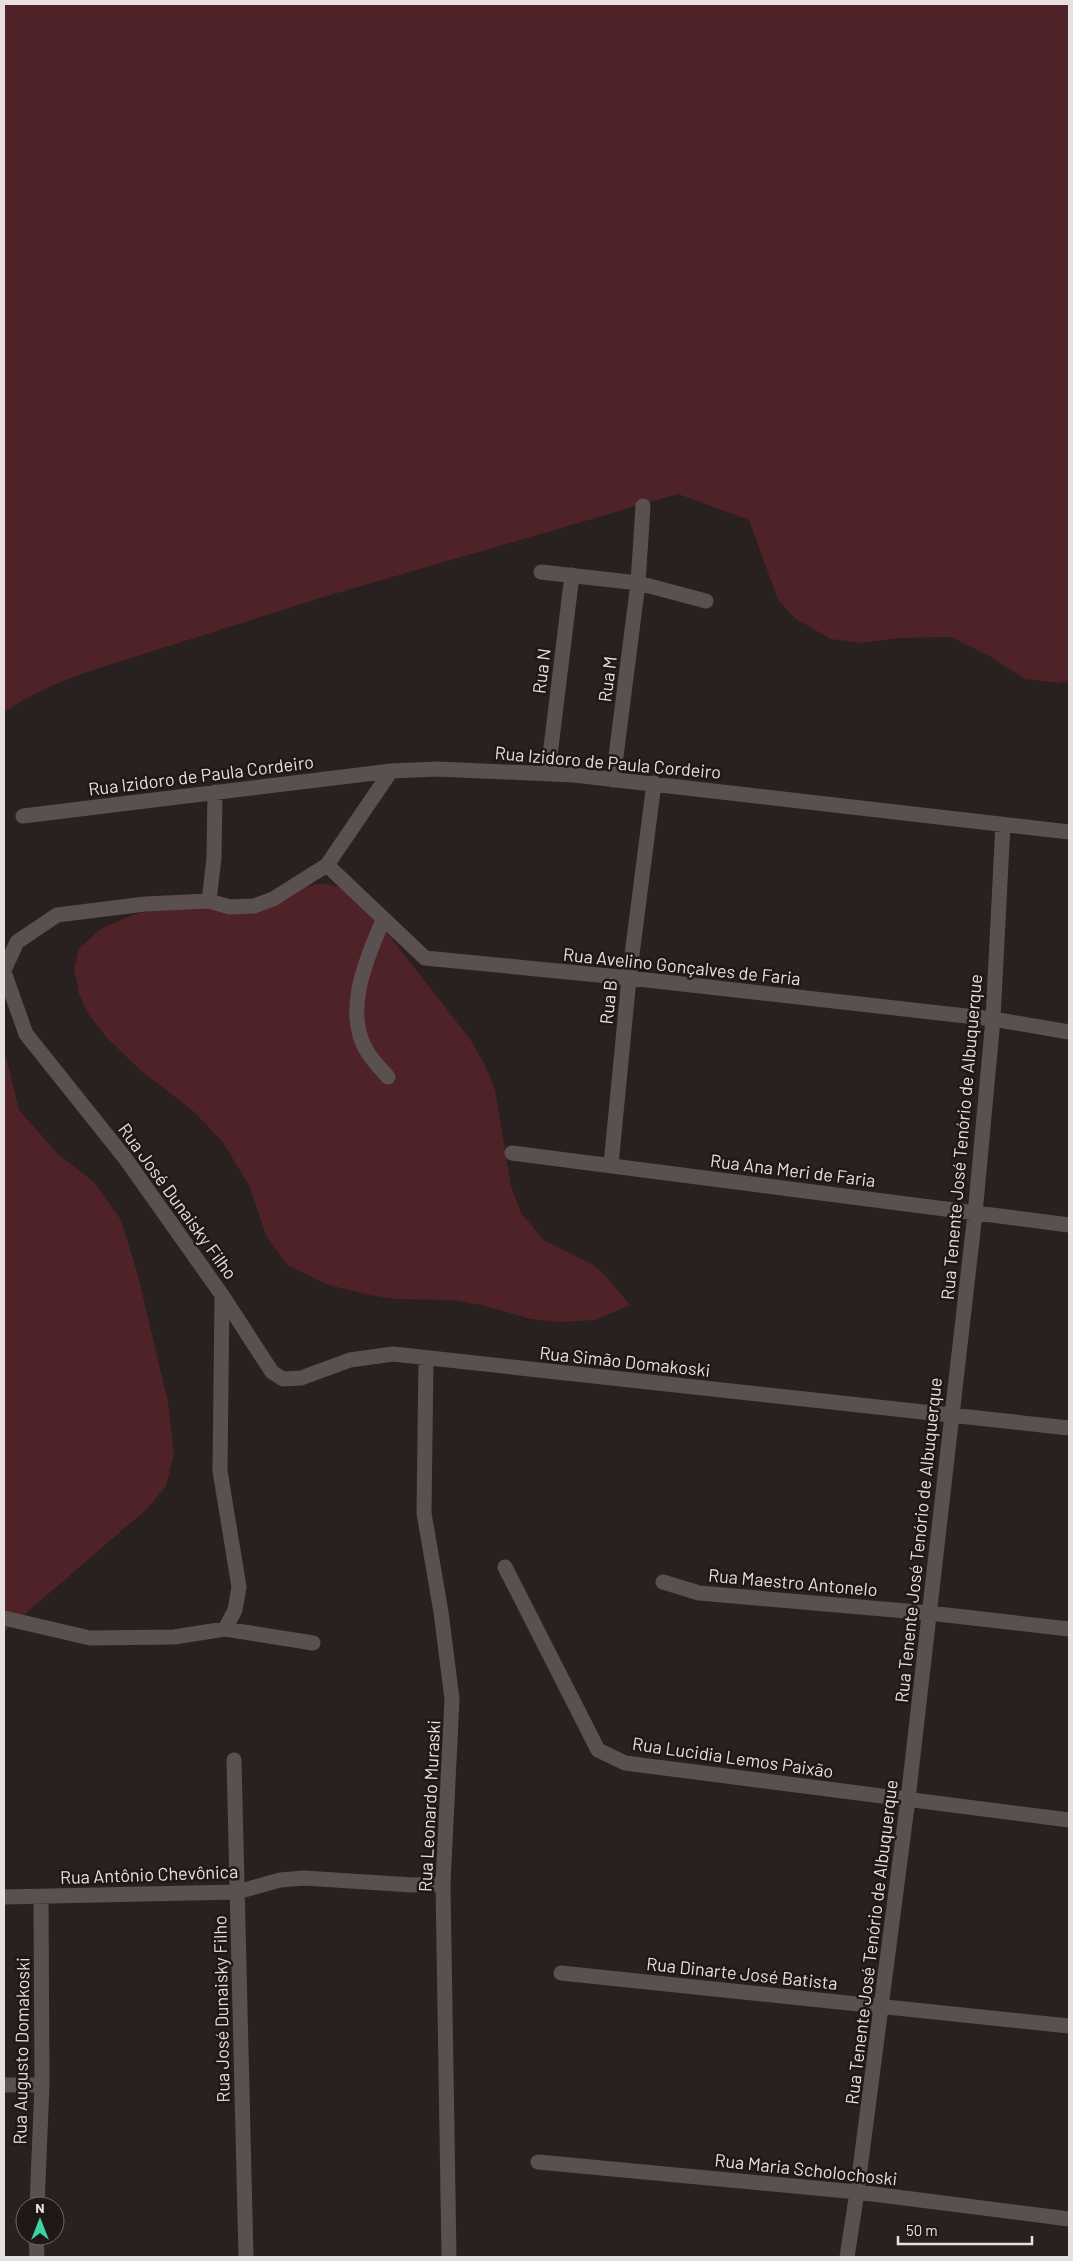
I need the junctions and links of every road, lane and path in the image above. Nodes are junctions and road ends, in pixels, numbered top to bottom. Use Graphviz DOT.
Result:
graph roads {
  1 [pos="642,506"];
  2 [pos="540,572"];
  3 [pos="572,575"];
  4 [pos="638,583"];
  5 [pos="706,602"];
  6 [pos="391,771"];
  7 [pos="548,772"];
  8 [pos="613,780"];
  9 [pos="654,783"];
  10 [pos="215,792"];
  11 [pos="23,816"];
  12 [pos="1003,824"];
  13 [pos="1069,832"];
  14 [pos="327,865"];
  15 [pos="209,901"];
  16 [pos="384,920"];
  17 [pos="4,971"];
  18 [pos="629,978"];
  19 [pos="992,1019"];
  20 [pos="1069,1032"];
  21 [pos="388,1077"];
  22 [pos="512,1153"];
  23 [pos="611,1165"];
  24 [pos="975,1214"];
  25 [pos="1069,1224"];
  26 [pos="222,1295"];
  27 [pos="426,1358"];
  28 [pos="951,1415"];
  29 [pos="1069,1428"];
  30 [pos="505,1567"];
  31 [pos="663,1582"];
  32 [pos="929,1613"];
  33 [pos="4,1618"];
  34 [pos="225,1629"];
  35 [pos="1069,1629"];
  36 [pos="313,1643"];
  37 [pos="234,1760"];
  38 [pos="908,1799"];
  39 [pos="1069,1820"];
  40 [pos="443,1884"];
  41 [pos="237,1892"];
  42 [pos="4,1897"];
  43 [pos="41,1897"];
  44 [pos="561,1973"];
  45 [pos="882,2007"];
  46 [pos="1069,2026"];
  47 [pos="42,2084"];
  48 [pos="4,2085"];
  49 [pos="538,2162"];
  50 [pos="857,2192"];
  51 [pos="37,2196"];
  52 [pos="1069,2219"];
  53 [pos="246,2257"];
  54 [pos="449,2257"];
  55 [pos="847,2257"];
  1 -- 4 [label="street, Rua M"];
  2 -- 3 [label="street"];
  3 -- 4 [label="street"];
  3 -- 7 [label="street, Rua N"];
  4 -- 5 [label="street"];
  4 -- 8 [label="street, Rua M"];
  6 -- 7 [label="street, Rua Izidoro de Paula Cordeiro"];
  6 -- 10 [label="street, Rua Izidoro de Paula Cordeiro"];
  6 -- 14 [label="street"];
  7 -- 8 [label="street, Rua Izidoro de Paula Cordeiro"];
  8 -- 9 [label="street, Rua Izidoro de Paula Cordeiro"];
  9 -- 12 [label="street, Rua Izidoro de Paula Cordeiro"];
  9 -- 18 [label="street, Rua B"];
  10 -- 11 [label="street, Rua Izidoro de Paula Cordeiro"];
  10 -- 15 [label="street"];
  12 -- 13 [label="street, Rua Izidoro de Paula Cordeiro"];
  12 -- 19 [label="street, Rua Tenente José Tenório de Albuquerque"];
  14 -- 15 [label="street, Rua José Dunaisky Filho"];
  14 -- 16 [label="street, Rua Avelino Gonçalves de Faria"];
  15 -- 17 [label="street, Rua José Dunaisky Filho"];
  16 -- 18 [label="street, Rua Avelino Gonçalves de Faria"];
  16 -- 21 [label="street"];
  17 -- 26 [label="street, Rua José Dunaisky Filho"];
  18 -- 19 [label="street, Rua Avelino Gonçalves de Faria"];
  18 -- 23 [label="street, Rua B"];
  19 -- 20 [label="street, Rua Avelino Gonçalves de Faria"];
  19 -- 24 [label="street, Rua Tenente José Tenório de Albuquerque"];
  22 -- 23 [label="street, Rua Ana Meri de Faria"];
  23 -- 24 [label="street, Rua Ana Meri de Faria"];
  24 -- 25 [label="street, Rua Ana Meri de Faria"];
  24 -- 28 [label="street, Rua Tenente José Tenório de Albuquerque"];
  26 -- 27 [label="street, Rua Simão Domakoski"];
  26 -- 34 [label="street, Rua José Dunaisky Filho"];
  27 -- 28 [label="street, Rua Simão Domakoski"];
  27 -- 40 [label="street, Rua Leonardo Muraski"];
  28 -- 29 [label="street, Rua Simão Domakoski"];
  28 -- 32 [label="street, Rua Tenente José Tenório de Albuquerque"];
  30 -- 38 [label="street, Rua Lucidia Lemos Paixão"];
  31 -- 32 [label="street, Rua Maestro Antonelo"];
  32 -- 35 [label="street, Rua Maestro Antonelo"];
  32 -- 38 [label="street, Rua Tenente José Tenório de Albuquerque"];
  33 -- 34 [label="street"];
  34 -- 36 [label="street"];
  37 -- 41 [label="street, Rua José Dunaisky Filho"];
  38 -- 39 [label="street, Rua Lucidia Lemos Paixão"];
  38 -- 45 [label="street, Rua Tenente José Tenório de Albuquerque"];
  40 -- 41 [label="street, Rua Antônio Chevônica"];
  40 -- 54 [label="street, Rua Leonardo Muraski"];
  41 -- 43 [label="street, Rua Antônio Chevônica"];
  41 -- 53 [label="street, Rua José Dunaisky Filho"];
  42 -- 43 [label="street, Rua Antônio Chevônica"];
  43 -- 47 [label="street, Rua Augusto Domakoski"];
  44 -- 45 [label="street, Rua Dinarte José Batista"];
  45 -- 46 [label="street, Rua Dinarte José Batista"];
  45 -- 50 [label="street, Rua Tenente José Tenório de Albuquerque"];
  47 -- 48 [label="street"];
  47 -- 51 [label="street, Rua Augusto Domakoski"];
  49 -- 50 [label="street, Rua Maria Scholochoski"];
  50 -- 52 [label="street, Rua Maria Scholochoski"];
  50 -- 55 [label="street, Rua Tenente José Tenório de Albuquerque"];
}
